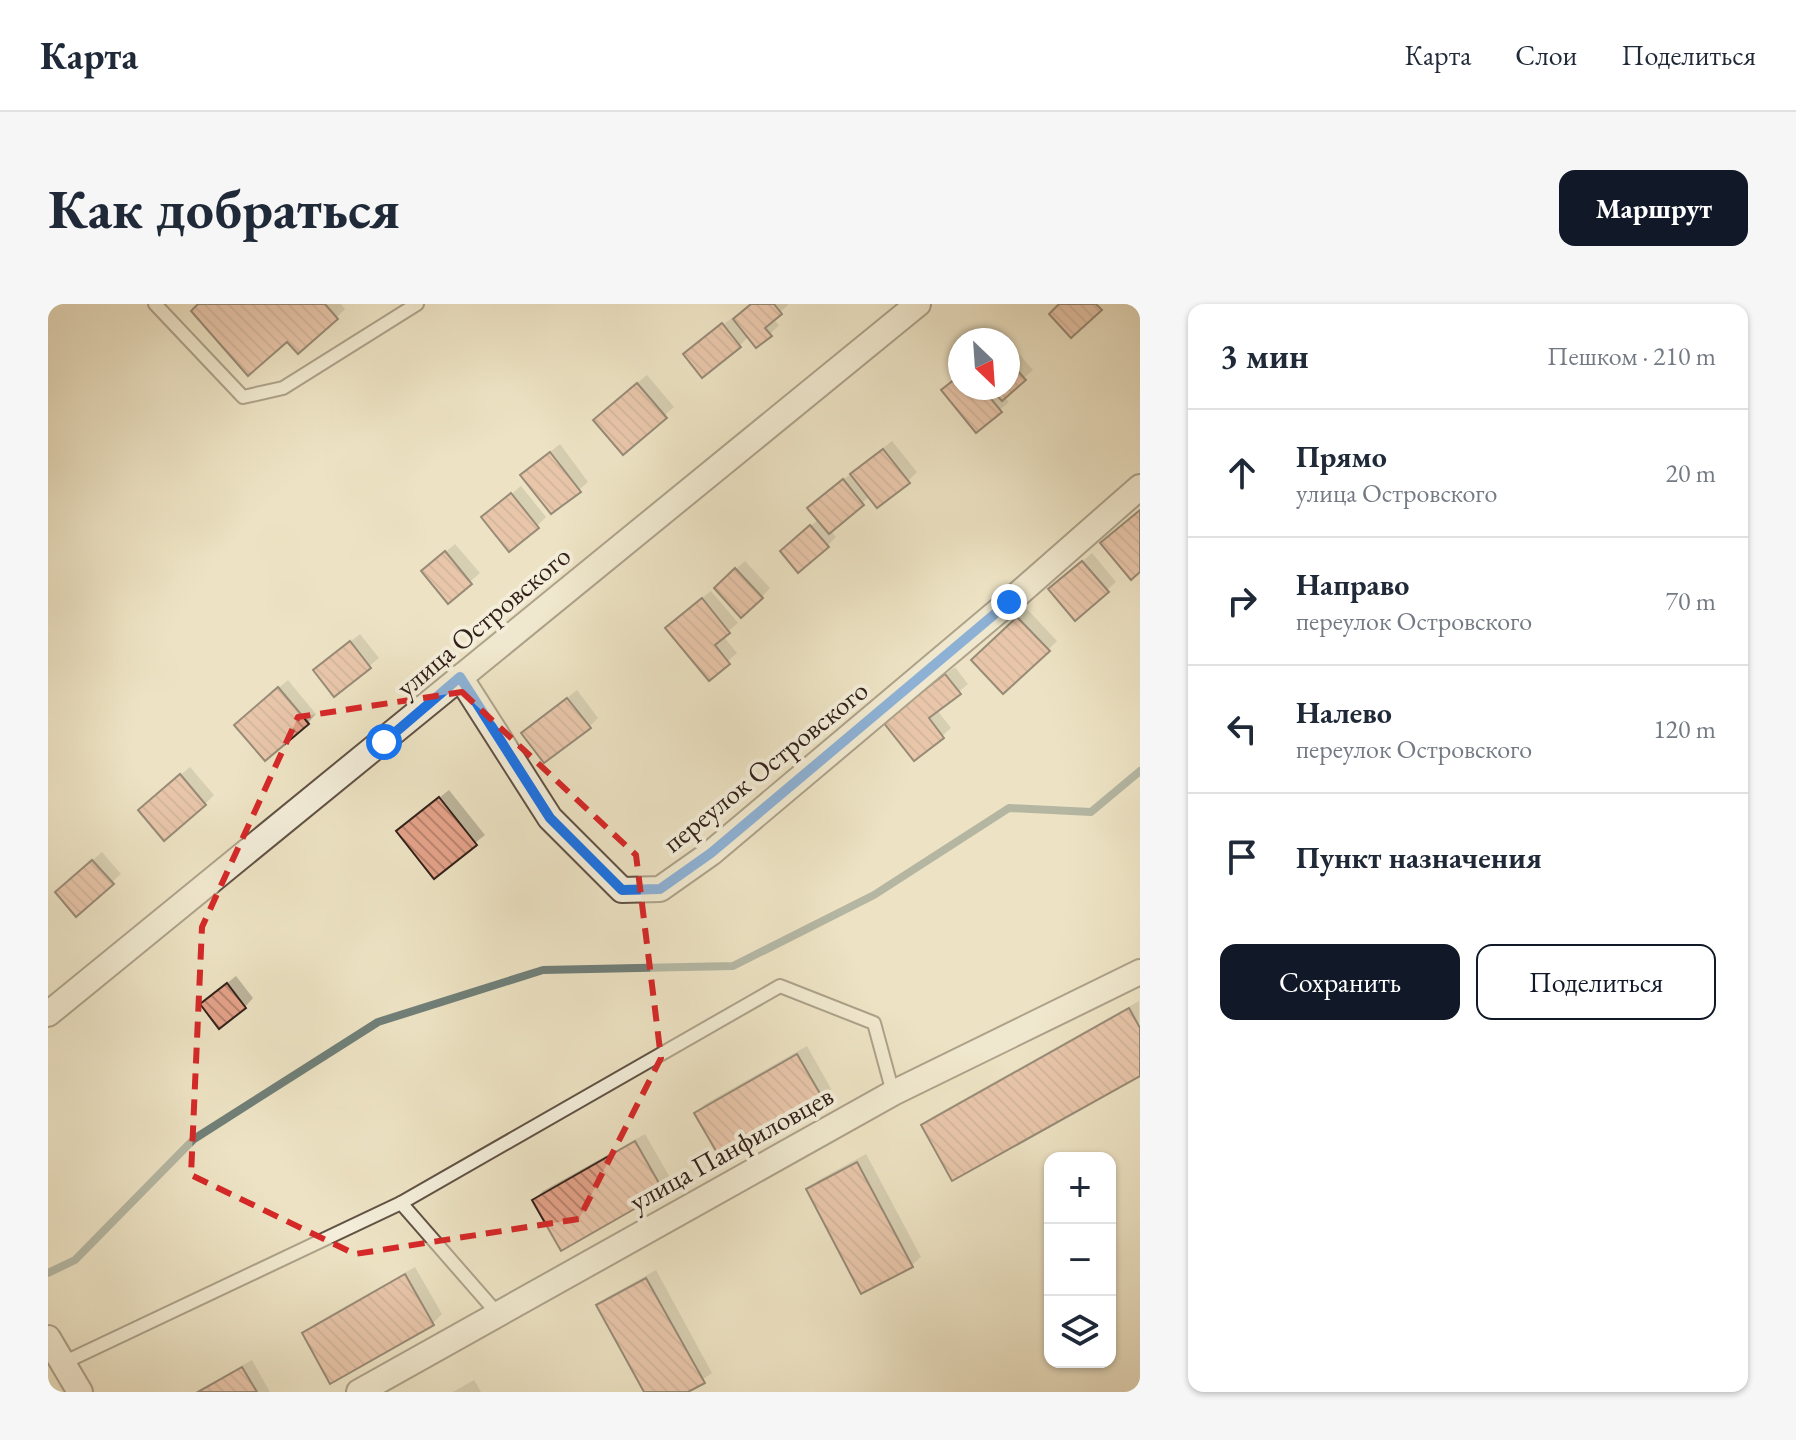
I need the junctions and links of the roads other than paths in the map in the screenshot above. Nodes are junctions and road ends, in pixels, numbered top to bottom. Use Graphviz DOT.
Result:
graph roads {
  1 [pos="155,304"];
  2 [pos="417,304"];
  3 [pos="918,304"];
  4 [pos="1140,487"];
  5 [pos="460,677"];
  6 [pos="1140,972"];
  7 [pos="48,1014"];
  8 [pos="893,1093"];
  9 [pos="401,1203"];
  10 [pos="497,1313"];
  11 [pos="48,1338"];
  12 [pos="63,1363"];
  13 [pos="80,1392"];
  14 [pos="359,1392"];
  1 -- 2 [label="lane"];
  3 -- 5 [label="street, улица Островского"];
  4 -- 5 [label="street, переулок Островского"];
  5 -- 7 [label="street, улица Островского"];
  6 -- 8 [label="street, улица Панфиловцев"];
  8 -- 9 [label="lane"];
  8 -- 10 [label="street, улица Панфиловцев"];
  9 -- 10 [label="lane"];
  9 -- 12 [label="lane"];
  10 -- 14 [label="street, улица Панфиловцев"];
  11 -- 12 [label="street"];
  12 -- 13 [label="street"];
}
